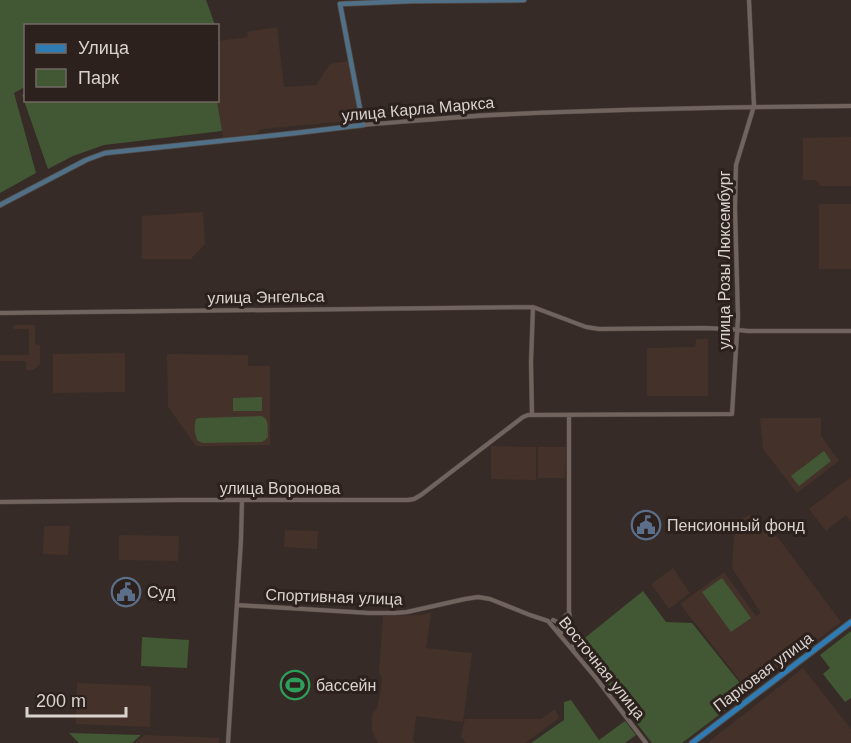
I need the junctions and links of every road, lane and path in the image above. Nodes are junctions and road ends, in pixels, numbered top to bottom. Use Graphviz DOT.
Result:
graph roads {
  1 [pos="524,0"];
  2 [pos="749,0"];
  3 [pos="754,106"];
  4 [pos="851,106"];
  5 [pos="363,125"];
  6 [pos="0,205"];
  7 [pos="533,307"];
  8 [pos="0,313"];
  9 [pos="737,331"];
  10 [pos="851,331"];
  11 [pos="532,415"];
  12 [pos="569,416"];
  13 [pos="242,500"];
  14 [pos="0,502"];
  15 [pos="465,599"];
  16 [pos="237,605"];
  17 [pos="567,613"];
  18 [pos="570,619"];
  19 [pos="550,620"];
  20 [pos="851,622"];
  21 [pos="561,623"];
  22 [pos="567,628"];
  23 [pos="557,629"];
  24 [pos="572,641"];
  25 [pos="576,652"];
  26 [pos="228,743"];
  27 [pos="646,743"];
  28 [pos="692,743"];
  1 -- 5 [label="main road"];
  2 -- 3 [label="street, улица Розы Люксембург"];
  3 -- 4 [label="street, улица Карла Маркса"];
  3 -- 5 [label="street, улица Карла Маркса"];
  3 -- 9 [label="street, улица Розы Люксембург"];
  5 -- 6 [label="main road, улица Карла Маркса"];
  7 -- 8 [label="street, улица Энгельса"];
  7 -- 9 [label="street, улица Энгельса"];
  7 -- 11 [label="street"];
  9 -- 10 [label="street, улица Энгельса"];
  9 -- 12 [label="street, улица Розы Люксембург"];
  11 -- 12 [label="street"];
  11 -- 13 [label="street, улица Воронова"];
  12 -- 17 [label="street, Восточная улица"];
  13 -- 14 [label="street, улица Воронова"];
  13 -- 16 [label="street"];
  15 -- 16 [label="street, Спортивная улица"];
  15 -- 19 [label="street, Восточная улица"];
  16 -- 26 [label="street"];
  17 -- 18 [label="street, Восточная улица"];
  17 -- 19 [label="street"];
  17 -- 21 [label="street"];
  18 -- 22 [label="street"];
  18 -- 24 [label="street, Восточная улица"];
  19 -- 21 [label="street"];
  19 -- 23 [label="street, Восточная улица"];
  20 -- 28 [label="main road, Парковая улица"];
  21 -- 22 [label="street"];
  21 -- 23 [label="street"];
  22 -- 23 [label="street"];
  22 -- 24 [label="street"];
  23 -- 25 [label="street, Восточная улица"];
  24 -- 25 [label="street"];
  25 -- 27 [label="street, Восточная улица"];
}
